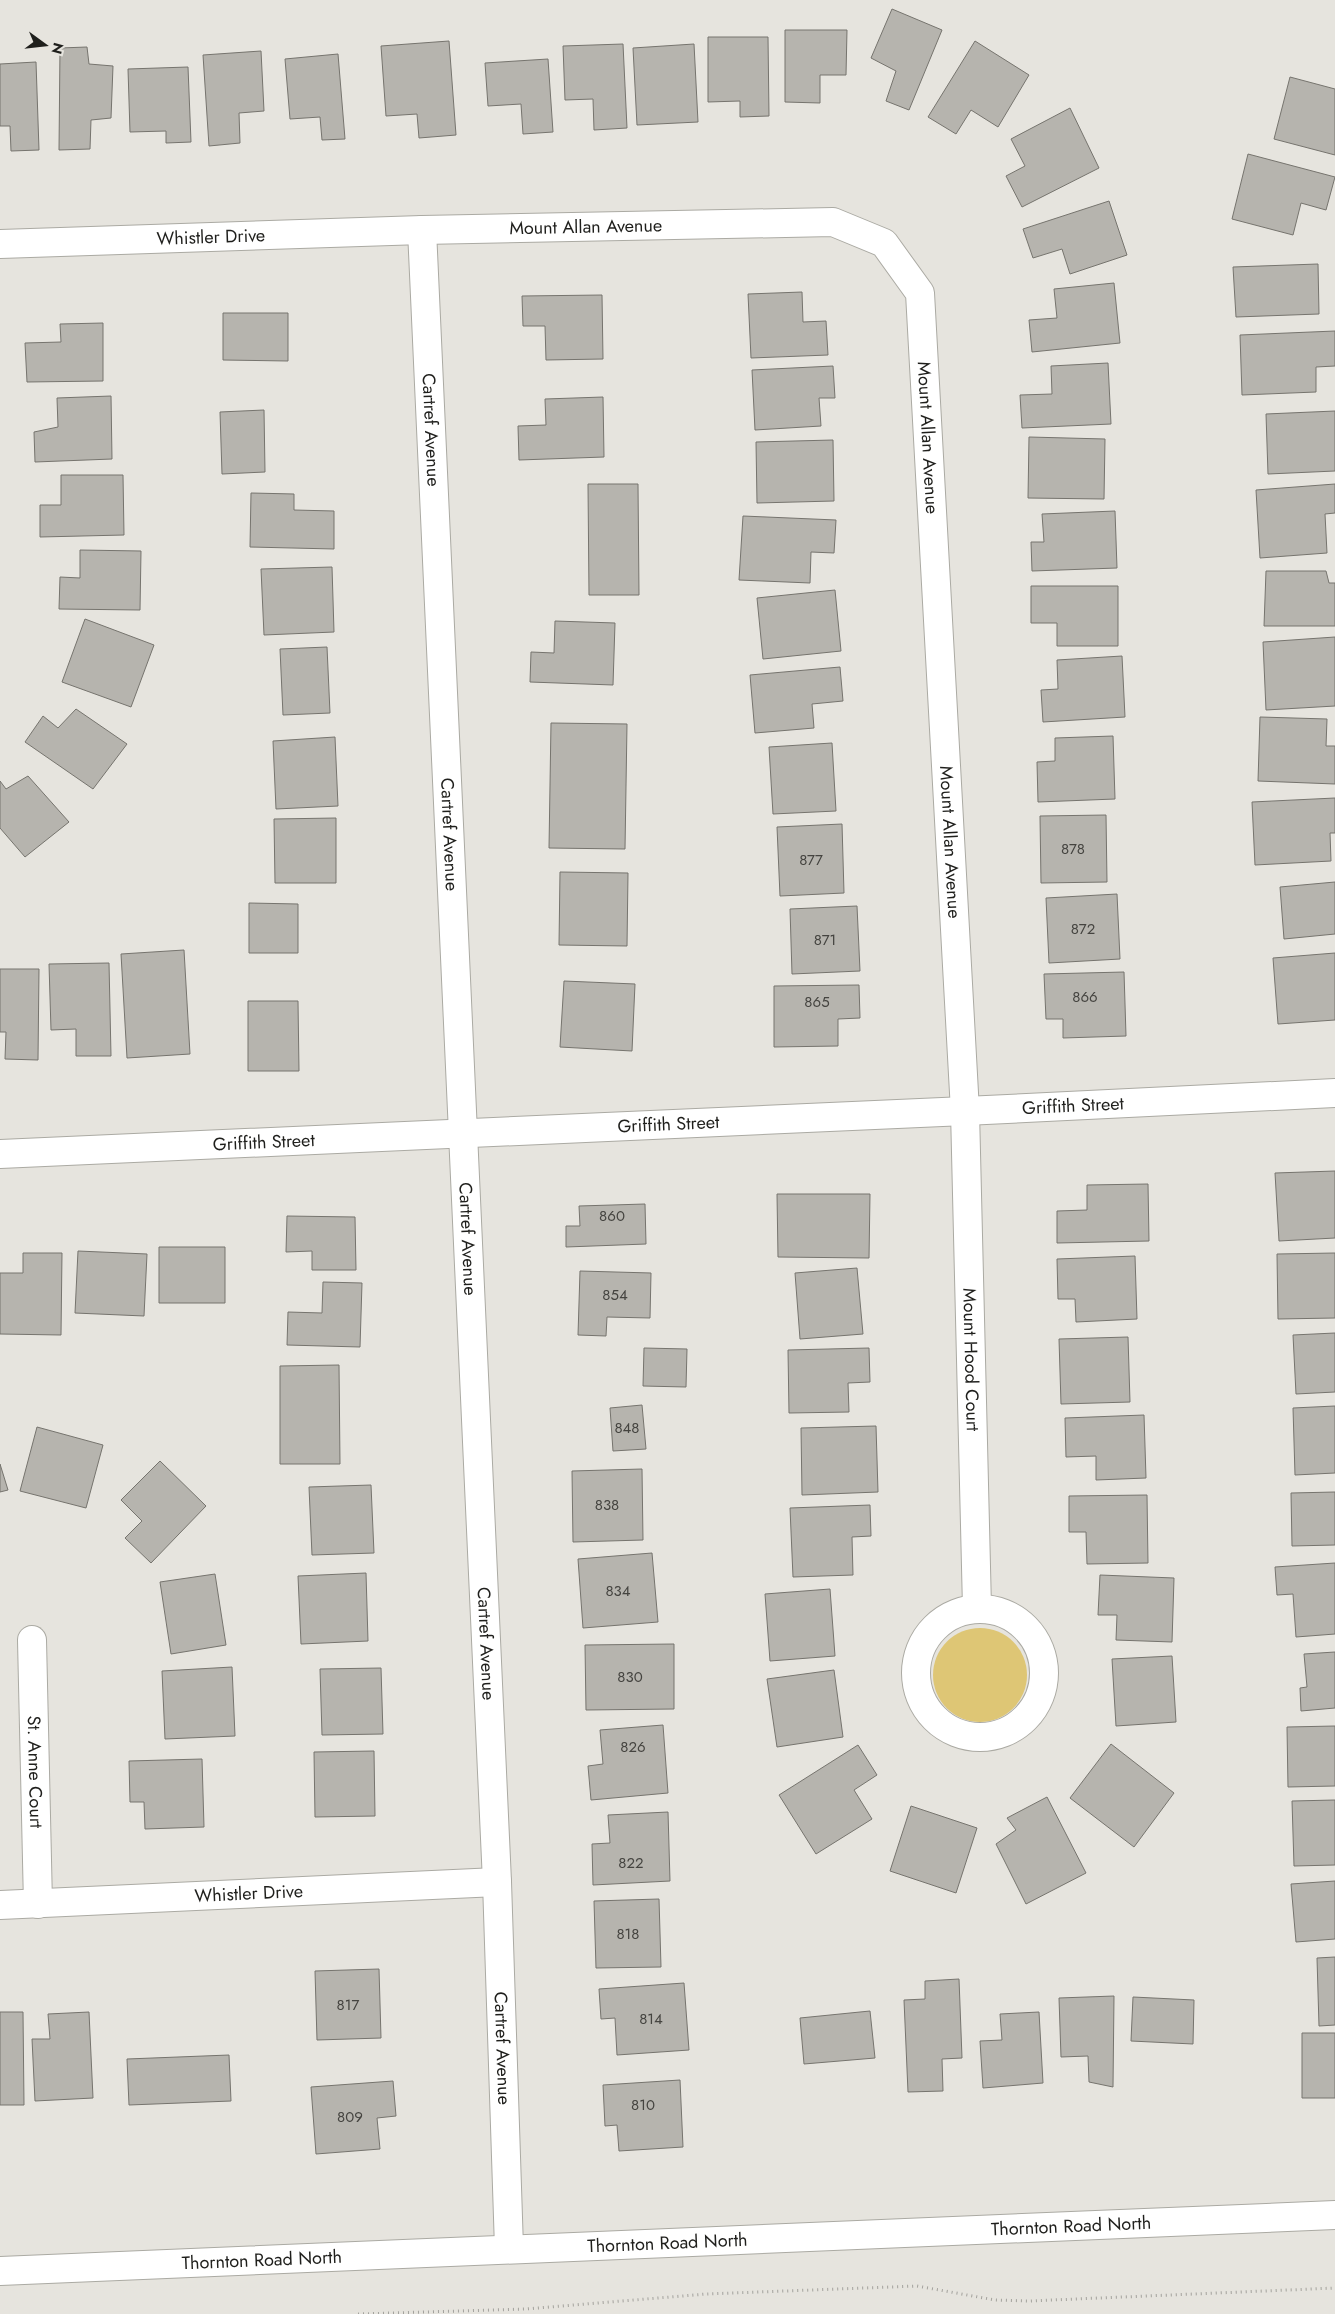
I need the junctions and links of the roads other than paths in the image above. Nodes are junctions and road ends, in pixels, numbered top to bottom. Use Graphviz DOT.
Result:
graph roads {
  1 [pos="422,230"];
  2 [pos="0,244"];
  3 [pos="1335,1092"];
  4 [pos="965,1111"];
  5 [pos="462,1134"];
  6 [pos="0,1154"];
  7 [pos="977,1608"];
  8 [pos="32,1640"];
  9 [pos="496,1882"];
  10 [pos="38,1904"];
  11 [pos="0,1905"];
  12 [pos="1335,2215"];
  13 [pos="509,2248"];
  14 [pos="0,2271"];
  1 -- 2 [label="street, Whistler Drive"];
  1 -- 4 [label="street, Mount Allan Avenue"];
  1 -- 5 [label="street, Cartref Avenue"];
  3 -- 4 [label="street, Griffith Street"];
  4 -- 5 [label="street, Griffith Street"];
  4 -- 7 [label="street, Mount Hood Court"];
  5 -- 6 [label="street, Griffith Street"];
  5 -- 9 [label="street, Cartref Avenue"];
  7 -- 7 [label="street"];
  8 -- 10 [label="street, St. Anne Court"];
  9 -- 10 [label="street, Whistler Drive"];
  9 -- 13 [label="street, Cartref Avenue"];
  10 -- 11 [label="street, Whistler Drive"];
  12 -- 13 [label="street, Thornton Road North"];
  13 -- 14 [label="street, Thornton Road North"];
}
